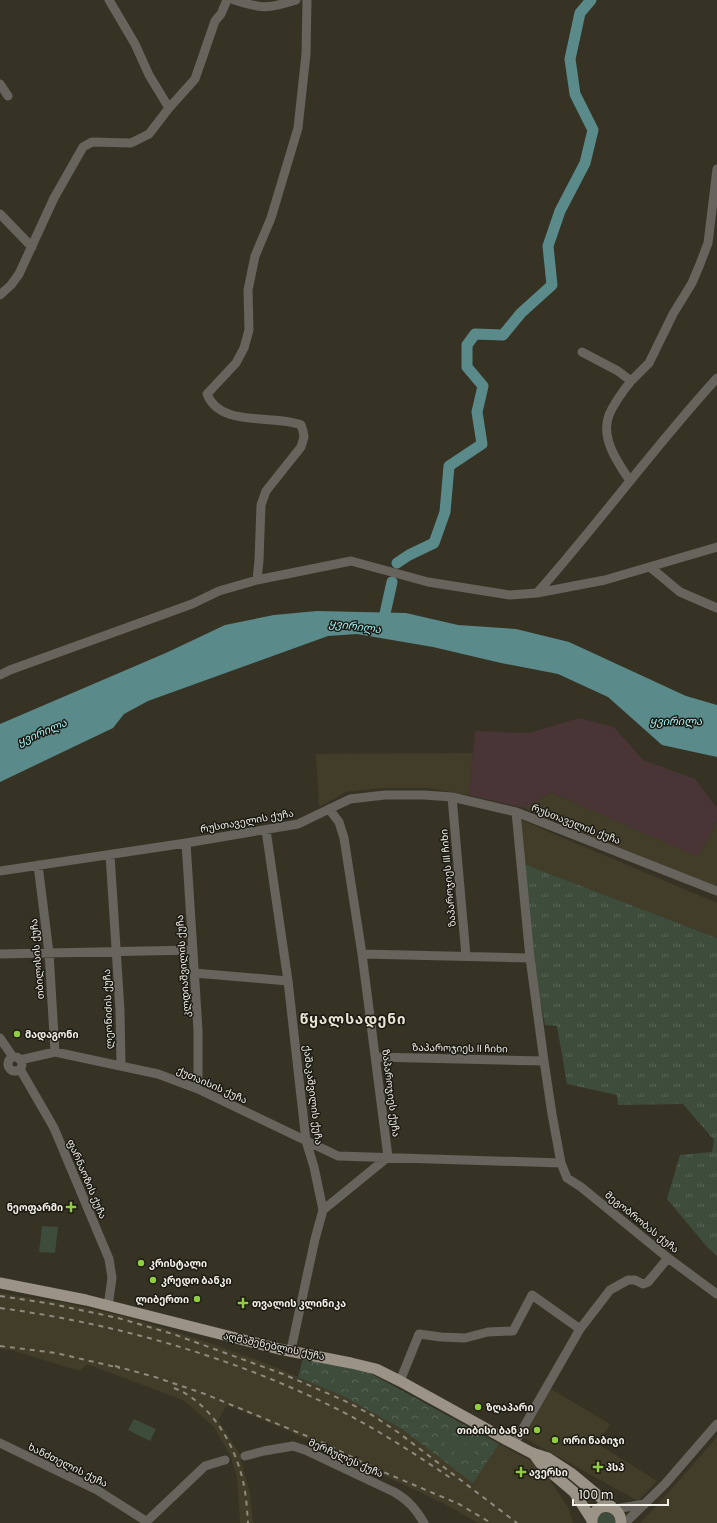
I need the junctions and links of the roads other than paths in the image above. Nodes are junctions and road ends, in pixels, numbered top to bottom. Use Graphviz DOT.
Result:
graph roads {
  1 [pos="110,0"];
  2 [pos="227,0"];
  3 [pos="234,0"];
  4 [pos="296,0"];
  5 [pos="307,0"];
  6 [pos="0,84"];
  7 [pos="8,96"];
  8 [pos="169,108"];
  9 [pos="717,169"];
  10 [pos="0,214"];
  11 [pos="32,247"];
  12 [pos="0,296"];
  13 [pos="582,352"];
  14 [pos="717,378"];
  15 [pos="631,381"];
  16 [pos="630,481"];
  17 [pos="717,547"];
  18 [pos="650,567"];
  19 [pos="257,580"];
  20 [pos="537,593"];
  21 [pos="717,608"];
  22 [pos="0,676"];
  23 [pos="452,797"];
  24 [pos="329,809"];
  25 [pos="516,812"];
  26 [pos="266,830"];
  27 [pos="186,843"];
  28 [pos="110,854"];
  29 [pos="38,865"];
  30 [pos="0,871"];
  31 [pos="717,891"];
  32 [pos="193,950"];
  33 [pos="117,952"];
  34 [pos="49,953"];
  35 [pos="0,954"];
  36 [pos="362,954"];
  37 [pos="466,956"];
  38 [pos="530,958"];
  39 [pos="194,973"];
  40 [pos="288,981"];
  41 [pos="0,1038"];
  42 [pos="55,1052"];
  43 [pos="376,1058"];
  44 [pos="544,1061"];
  45 [pos="12,1063"];
  46 [pos="121,1065"];
  47 [pos="198,1089"];
  48 [pos="306,1141"];
  49 [pos="388,1157"];
  50 [pos="561,1163"];
  51 [pos="323,1210"];
  52 [pos="668,1258"];
  53 [pos="0,1283"];
  54 [pos="717,1294"];
  55 [pos="108,1306"];
  56 [pos="580,1329"];
  57 [pos="291,1350"];
  58 [pos="400,1381"];
  59 [pos="717,1424"];
  60 [pos="0,1443"];
  61 [pos="514,1444"];
  62 [pos="532,1453"];
  63 [pos="245,1456"];
  64 [pos="225,1460"];
  65 [pos="593,1490"];
  66 [pos="579,1498"];
  67 [pos="645,1504"];
  68 [pos="614,1508"];
  69 [pos="592,1521"];
  70 [pos="146,1522"];
  71 [pos="424,1523"];
  72 [pos="621,1523"];
  73 [pos="625,1523"];
  1 -- 8 [label="street"];
  2 -- 8 [label="street"];
  3 -- 4 [label="street"];
  5 -- 19 [label="street"];
  6 -- 7 [label="street"];
  8 -- 11 [label="street"];
  9 -- 15 [label="street"];
  10 -- 11 [label="street"];
  11 -- 12 [label="street"];
  13 -- 15 [label="street"];
  14 -- 16 [label="street"];
  15 -- 16 [label="street"];
  16 -- 20 [label="street"];
  17 -- 18 [label="street"];
  18 -- 20 [label="street"];
  18 -- 21 [label="street"];
  19 -- 20 [label="street"];
  19 -- 22 [label="street"];
  23 -- 24 [label="street, რუსთაველის ქუჩა"];
  23 -- 25 [label="street, რუსთაველის ქუჩა"];
  23 -- 37 [label="street, ზაპაროჯიეს III ჩიხი"];
  24 -- 26 [label="street, რუსთაველის ქუჩა"];
  24 -- 36 [label="street, ზაპაროჯიეს ქუჩა"];
  25 -- 31 [label="street, რუსთაველის ქუჩა"];
  25 -- 38 [label="street"];
  26 -- 27 [label="street, რუსთაველის ქუჩა"];
  26 -- 40 [label="street, ქაშაკაშვილის ქუჩა"];
  27 -- 28 [label="street, რუსთაველის ქუჩა"];
  27 -- 32 [label="street, კლდიაშვილის ქუჩა"];
  28 -- 29 [label="street, რუსთაველის ქუჩა"];
  28 -- 33 [label="street, ლეონიძის ქუჩა"];
  29 -- 30 [label="street, რუსთაველის ქუჩა"];
  29 -- 34 [label="street, თბილისის ქუჩა"];
  32 -- 33 [label="street"];
  32 -- 39 [label="street, კლდიაშვილის ქუჩა"];
  33 -- 34 [label="street"];
  33 -- 46 [label="street, ლეონიძის ქუჩა"];
  34 -- 35 [label="street"];
  34 -- 42 [label="street, თბილისის ქუჩა"];
  36 -- 37 [label="street"];
  36 -- 43 [label="street, ზაპაროჯიეს ქუჩა"];
  37 -- 38 [label="street"];
  38 -- 44 [label="street"];
  39 -- 40 [label="street"];
  39 -- 47 [label="street, კლდიაშვილის ქუჩა"];
  40 -- 48 [label="street, ქაშაკაშვილის ქუჩა"];
  41 -- 45 [label="street, ფარნაოზის ქუჩა"];
  42 -- 45 [label="street, ქუთაისის ქუჩა"];
  42 -- 46 [label="street, ქუთაისის ქუჩა"];
  43 -- 44 [label="street, ზაპაროჯიეს II ჩიხი"];
  43 -- 49 [label="street, ზაპაროჯიეს ქუჩა"];
  44 -- 50 [label="street"];
  45 -- 55 [label="street, ფარნაოზის ქუჩა"];
  46 -- 47 [label="street, ქუთაისის ქუჩა"];
  47 -- 48 [label="street, ქუთაისის ქუჩა"];
  48 -- 49 [label="street, ქუთაისის ქუჩა"];
  48 -- 51 [label="street, ქაშაკაშვილის ქუჩა"];
  49 -- 50 [label="street, ქუთაისის ქუჩა"];
  49 -- 51 [label="street"];
  50 -- 52 [label="street, მეგობრობას ქუჩა"];
  51 -- 57 [label="street"];
  52 -- 54 [label="street, მეგობრობას ქუჩა"];
  52 -- 56 [label="street"];
  53 -- 55 [label="main road, აღმაშენებლის ქუჩა"];
  55 -- 57 [label="main road, აღმაშენებლის ქუჩა"];
  56 -- 58 [label="street"];
  56 -- 61 [label="street"];
  57 -- 58 [label="main road, აღმაშენებლის ქუჩა"];
  58 -- 61 [label="main road, აღმაშენებლის ქუჩა"];
  59 -- 67 [label="street"];
  60 -- 70 [label="street, ხანძთელის ქუჩა"];
  61 -- 62 [label="main road, აღმაშენებლის ქუჩა"];
  62 -- 65 [label="main road, აღმაშენებლის ქუჩა"];
  62 -- 66 [label="main road, აღმაშენებლის ქუჩა"];
  63 -- 71 [label="street, მერჩულეს ქუჩა"];
  64 -- 70 [label="street"];
  65 -- 66 [label="main road"];
  65 -- 68 [label="main road, აღმაშენებლის ქუჩა"];
  66 -- 69 [label="main road, აღმაშენებლის ქუჩა"];
  67 -- 68 [label="street"];
  67 -- 73 [label="street"];
  68 -- 69 [label="main road"];
  68 -- 72 [label="main road"];
}
